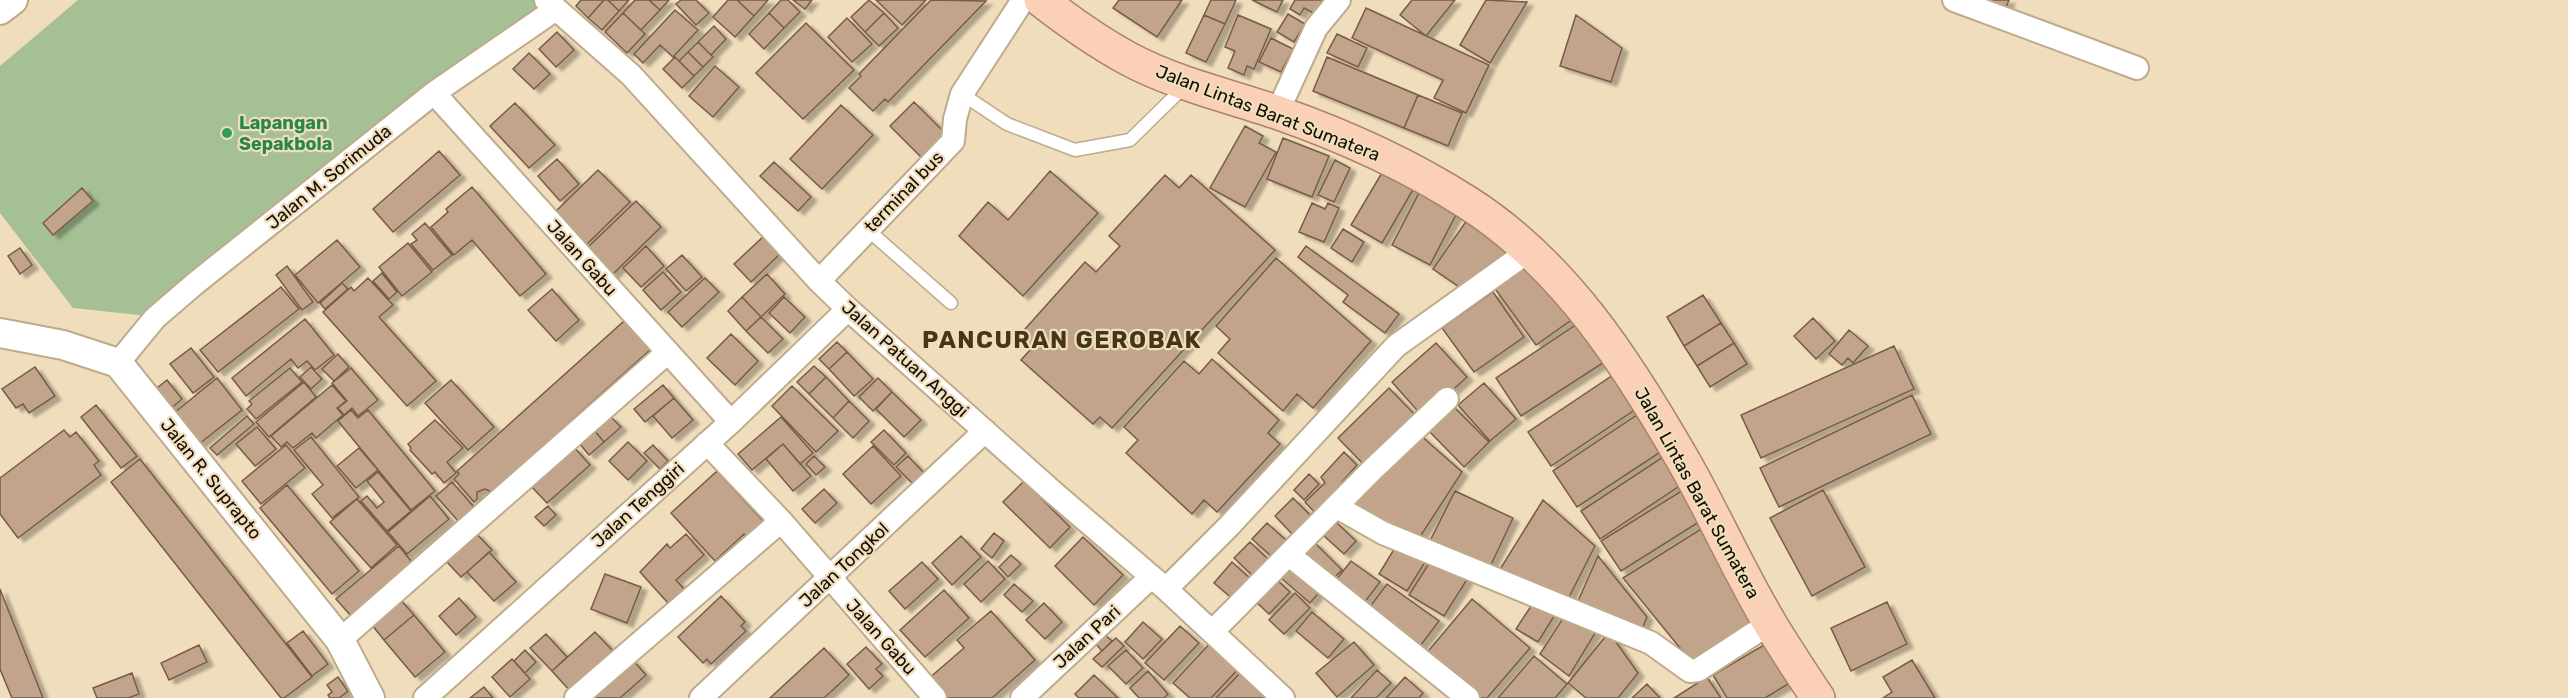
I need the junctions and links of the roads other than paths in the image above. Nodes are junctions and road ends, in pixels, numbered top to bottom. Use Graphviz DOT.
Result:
graph roads {
  1 [pos="13,0"];
  2 [pos="1023,0"];
  3 [pos="1041,0"];
  4 [pos="1339,0"];
  5 [pos="1954,0"];
  6 [pos="551,5"];
  7 [pos="0,10"];
  8 [pos="2137,68"];
  9 [pos="1188,83"];
  10 [pos="434,93"];
  11 [pos="962,94"];
  12 [pos="1277,112"];
  13 [pos="868,230"];
  14 [pos="1530,250"];
  15 [pos="819,281"];
  16 [pos="951,303"];
  17 [pos="848,309"];
  18 [pos="0,333"];
  19 [pos="668,352"];
  20 [pos="118,363"];
  21 [pos="1447,399"];
  22 [pos="731,422"];
  23 [pos="985,431"];
  24 [pos="707,443"];
  25 [pos="1337,507"];
  26 [pos="781,521"];
  27 [pos="1289,555"];
  28 [pos="829,579"];
  29 [pos="1159,583"];
  30 [pos="1770,623"];
  31 [pos="1213,631"];
  32 [pos="340,640"];
  33 [pos="370,698"];
  34 [pos="425,698"];
  35 [pos="576,698"];
  36 [pos="701,698"];
  37 [pos="935,698"];
  38 [pos="1022,698"];
  39 [pos="1283,698"];
  40 [pos="1468,698"];
  41 [pos="1818,698"];
  1 -- 7 [label="street"];
  2 -- 11 [label="street, terminal bus"];
  3 -- 9 [label="highway, Jalan Lintas Barat Sumatera"];
  4 -- 12 [label="street"];
  5 -- 8 [label="street"];
  6 -- 10 [label="street, Jalan M. Sorimuda"];
  6 -- 15 [label="street, Jalan Patuan Anggi"];
  9 -- 11 [label="lane"];
  9 -- 12 [label="highway, Jalan Lintas Barat Sumatera"];
  10 -- 19 [label="street, Jalan Gabu"];
  10 -- 20 [label="street, Jalan M. Sorimuda"];
  11 -- 13 [label="street, terminal bus"];
  12 -- 14 [label="highway, Jalan Lintas Barat Sumatera"];
  13 -- 15 [label="street, terminal bus"];
  13 -- 16 [label="lane"];
  14 -- 29 [label="street, Jalan Pari"];
  14 -- 30 [label="highway, Jalan Lintas Barat Sumatera"];
  15 -- 17 [label="street, Jalan Patuan Anggi"];
  17 -- 22 [label="street, Jalan Tenggiri"];
  17 -- 23 [label="street, Jalan Patuan Anggi"];
  18 -- 20 [label="street"];
  19 -- 22 [label="street, Jalan Gabu"];
  19 -- 32 [label="street"];
  20 -- 32 [label="street, Jalan R. Suprapto"];
  21 -- 25 [label="street"];
  22 -- 24 [label="street, Jalan Tenggiri"];
  23 -- 28 [label="street, Jalan Tongkol"];
  23 -- 29 [label="street, Jalan Patuan Anggi"];
  24 -- 26 [label="street, Jalan Gabu"];
  24 -- 34 [label="street, Jalan Tenggiri"];
  25 -- 27 [label="street"];
  25 -- 30 [label="street"];
  26 -- 28 [label="street, Jalan Gabu"];
  26 -- 35 [label="street"];
  27 -- 31 [label="street"];
  27 -- 40 [label="street"];
  28 -- 36 [label="street, Jalan Tongkol"];
  28 -- 37 [label="street, Jalan Gabu"];
  29 -- 31 [label="street, Jalan Patuan Anggi"];
  29 -- 38 [label="street, Jalan Pari"];
  30 -- 41 [label="highway, Jalan Lintas Barat Sumatera"];
  31 -- 39 [label="street, Jalan Patuan Anggi"];
  32 -- 33 [label="street, Jalan R. Suprapto"];
}
